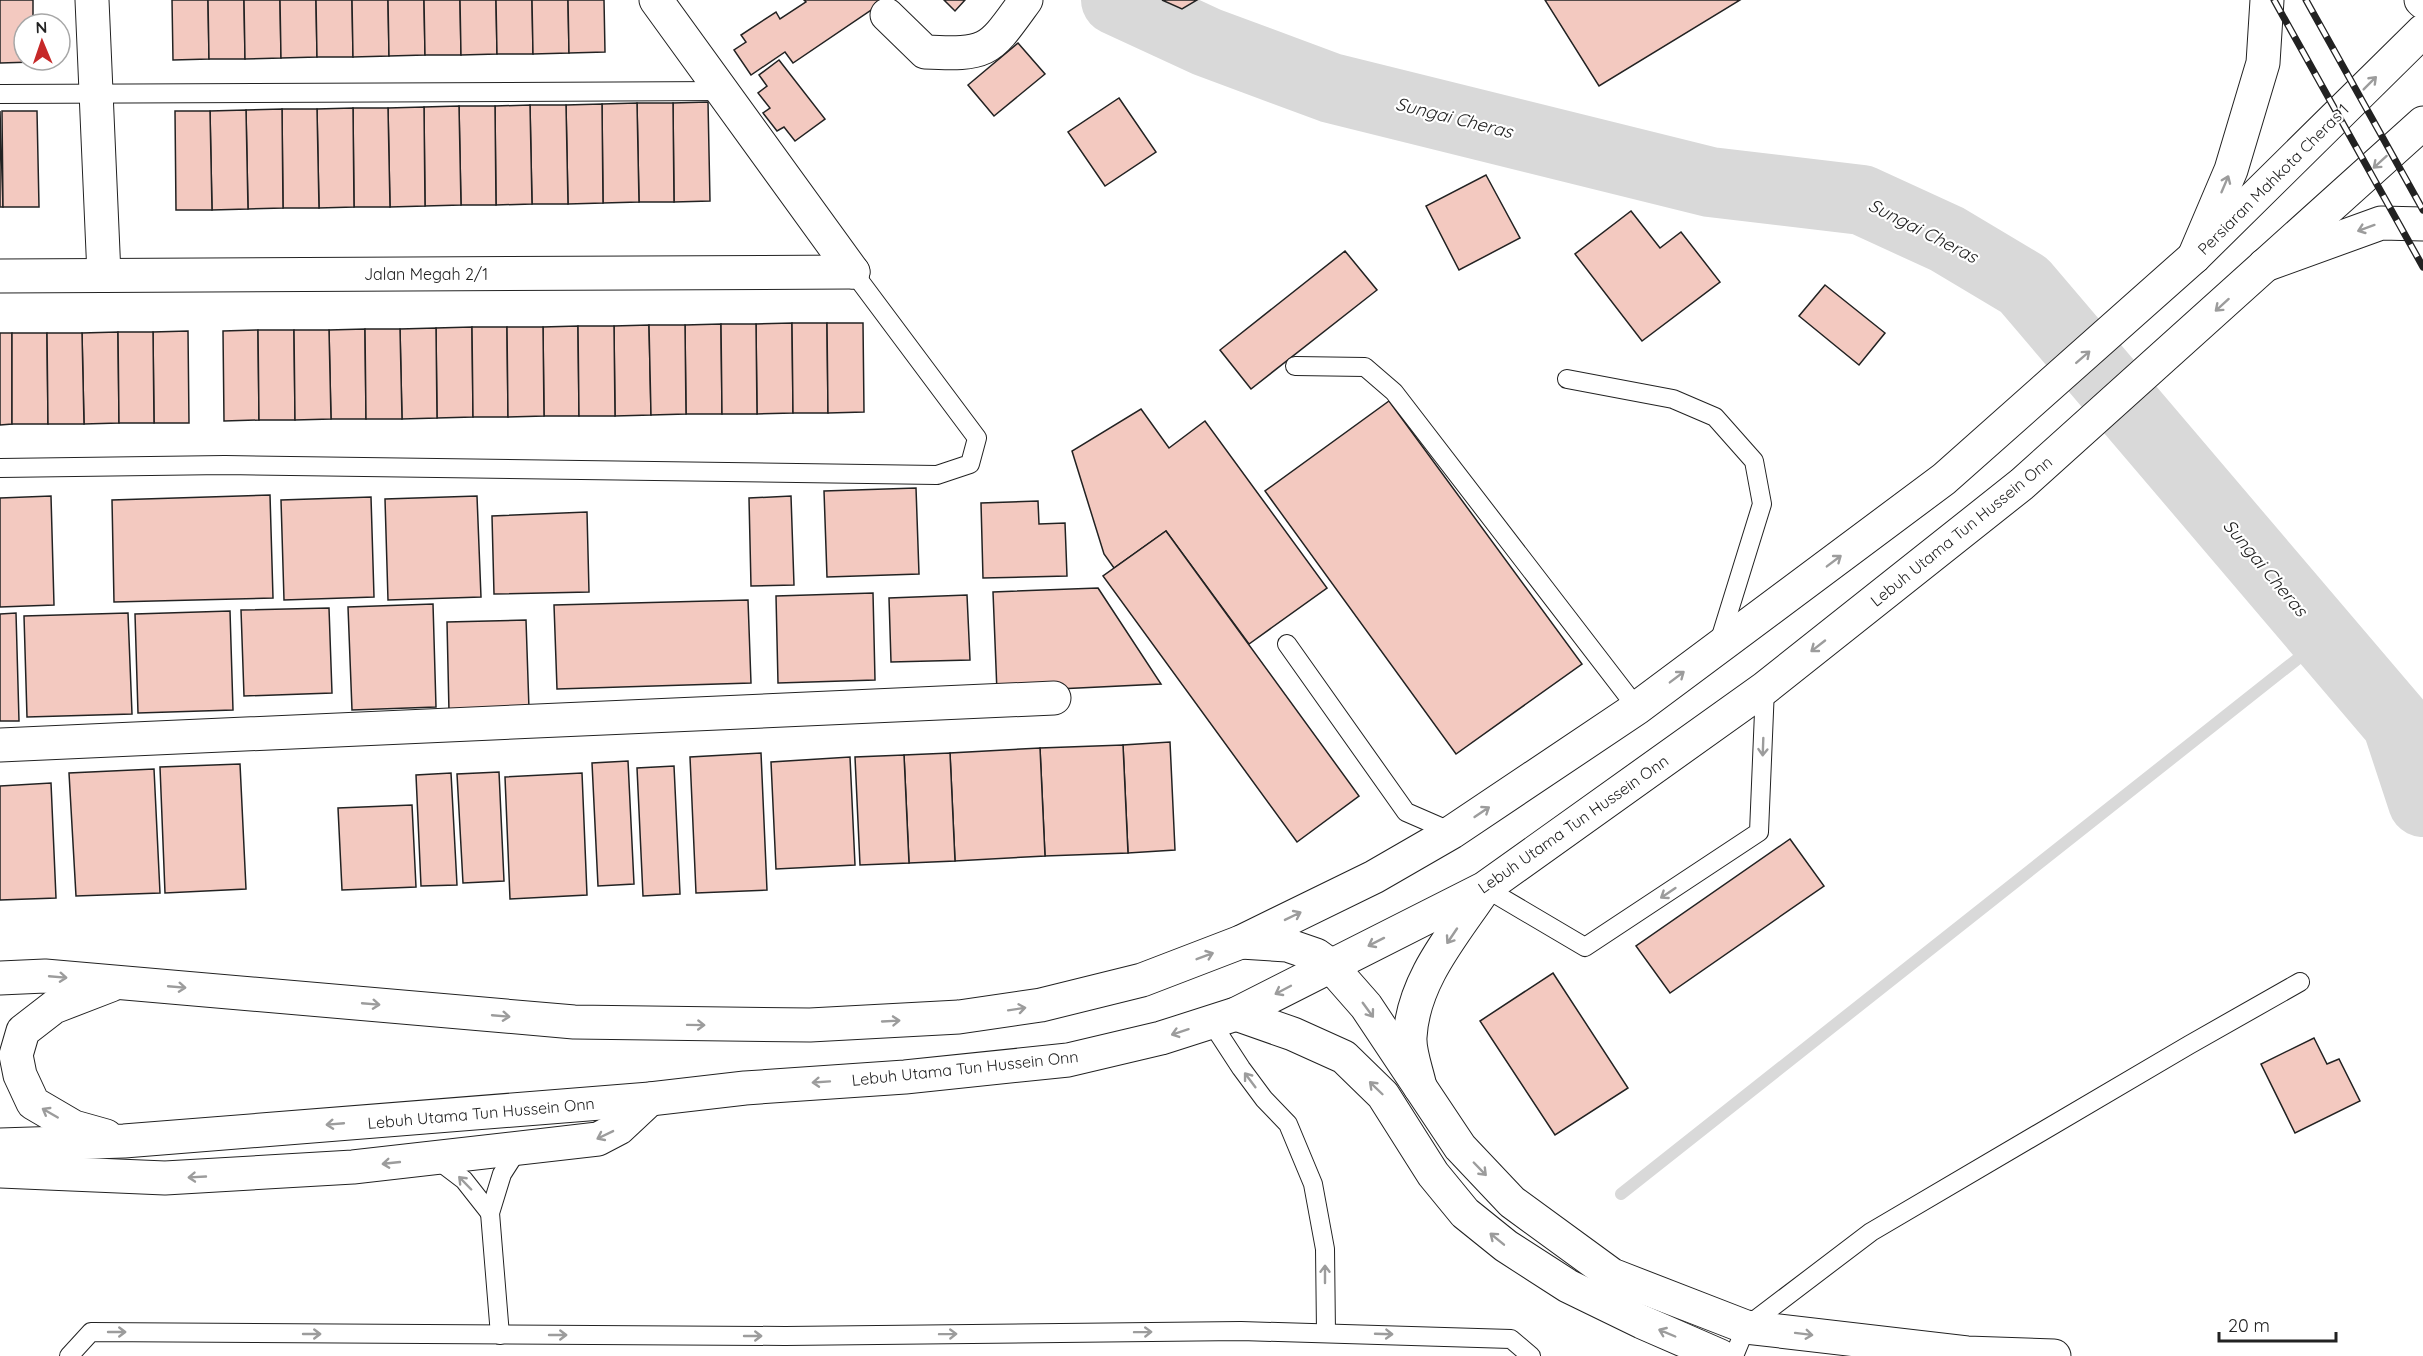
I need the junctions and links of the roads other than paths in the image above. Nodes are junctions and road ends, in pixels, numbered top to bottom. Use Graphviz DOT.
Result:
graph roads {
  1 [pos="92,0"];
  2 [pos="656,0"];
  3 [pos="1026,0"];
  4 [pos="2267,0"];
  5 [pos="887,15"];
  6 [pos="2423,31"];
  7 [pos="722,91"];
  8 [pos="96,93"];
  9 [pos="0,94"];
  10 [pos="2423,123"];
  11 [pos="2423,224"];
  12 [pos="2194,257"];
  13 [pos="2265,265"];
  14 [pos="853,272"];
  15 [pos="104,275"];
  16 [pos="0,276"];
  17 [pos="1295,366"];
  18 [pos="1567,378"];
  19 [pos="0,468"];
  20 [pos="1287,644"];
  21 [pos="1717,647"];
  22 [pos="1765,688"];
  23 [pos="1054,698"];
  24 [pos="1637,708"];
  25 [pos="0,745"];
  26 [pos="1452,832"];
  27 [pos="1485,888"];
  28 [pos="1241,942"];
  29 [pos="1330,965"];
  30 [pos="0,978"];
  31 [pos="119,982"];
  32 [pos="2301,982"];
  33 [pos="1223,1018"];
  34 [pos="1420,1087"];
  35 [pos="650,1099"];
  36 [pos="124,1141"];
  37 [pos="0,1145"];
  38 [pos="518,1149"];
  39 [pos="435,1158"];
  40 [pos="0,1171"];
  41 [pos="490,1213"];
  42 [pos="1326,1332"];
  43 [pos="500,1335"];
  44 [pos="1740,1342"];
  45 [pos="1967,1354"];
  46 [pos="69,1356"];
  47 [pos="1531,1356"];
  48 [pos="1720,1356"];
  49 [pos="2054,1356"];
  1 -- 8 [label="main road"];
  2 -- 7 [label="main road"];
  3 -- 5 [label="main road"];
  12 -- 4 [label="main road, one-way"];
  12 -- 6 [label="main road, Persiaran Mahkota Cheras 1, one-way"];
  7 -- 8 [label="lane"];
  7 -- 14 [label="main road"];
  8 -- 9 [label="lane"];
  8 -- 15 [label="main road"];
  10 -- 13 [label="main road, one-way"];
  11 -- 13 [label="main road, one-way"];
  21 -- 12 [label="main road, Persiaran Mahkota Cheras 1, one-way"];
  13 -- 22 [label="main road, Lebuh Utama Tun Hussein Onn, one-way"];
  14 -- 15 [label="main road, Jalan Megah 2/1"];
  14 -- 19 [label="lane"];
  15 -- 16 [label="main road, Jalan Megah 2/1"];
  17 -- 24 [label="lane"];
  18 -- 21 [label="lane"];
  20 -- 26 [label="lane"];
  24 -- 21 [label="main road, one-way"];
  22 -- 27 [label="main road, Lebuh Utama Tun Hussein Onn"];
  22 -- 27 [label="lane, one-way"];
  23 -- 25 [label="main road"];
  26 -- 24 [label="main road, one-way"];
  28 -- 26 [label="main road, one-way"];
  27 -- 29 [label="main road, Lebuh Utama Tun Hussein Onn, one-way"];
  27 -- 34 [label="main road, one-way"];
  28 -- 29 [label="main road"];
  31 -- 28 [label="main road, one-way"];
  29 -- 33 [label="main road, Lebuh Utama Tun Hussein Onn, one-way"];
  29 -- 34 [label="main road, one-way"];
  30 -- 31 [label="main road, one-way"];
  36 -- 31 [label="main road, one-way"];
  32 -- 44 [label="lane"];
  33 -- 35 [label="main road, Lebuh Utama Tun Hussein Onn, one-way"];
  42 -- 33 [label="lane, one-way"];
  48 -- 33 [label="main road, one-way"];
  34 -- 44 [label="main road, one-way"];
  35 -- 36 [label="main road, Lebuh Utama Tun Hussein Onn, one-way"];
  35 -- 38 [label="main road, one-way"];
  36 -- 37 [label="main road, Lebuh Utama Tun Hussein Onn"];
  38 -- 39 [label="main road"];
  38 -- 41 [label="lane"];
  39 -- 40 [label="main road, one-way"];
  41 -- 39 [label="lane, one-way"];
  41 -- 43 [label="lane"];
  43 -- 42 [label="lane, one-way"];
  42 -- 47 [label="lane, one-way"];
  46 -- 43 [label="lane, one-way"];
  44 -- 45 [label="main road, one-way"];
  45 -- 49 [label="main road"];
}
